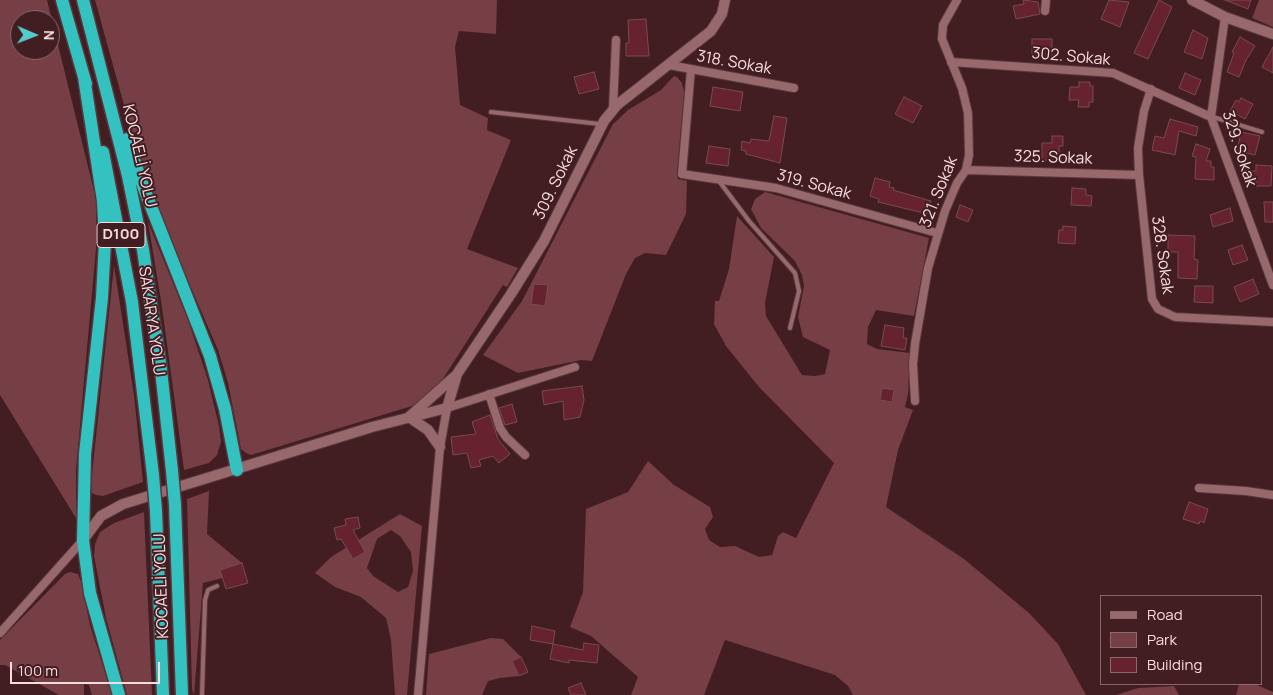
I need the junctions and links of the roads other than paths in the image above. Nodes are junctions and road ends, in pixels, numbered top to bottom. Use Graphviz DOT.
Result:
graph roads {
  1 [pos="62,0"];
  2 [pos="83,0"];
  3 [pos="725,0"];
  4 [pos="957,0"];
  5 [pos="1046,0"];
  6 [pos="1192,0"];
  7 [pos="1045,11"];
  8 [pos="1225,17"];
  9 [pos="1273,34"];
  10 [pos="616,40"];
  11 [pos="951,62"];
  12 [pos="101,64"];
  13 [pos="670,65"];
  14 [pos="691,69"];
  15 [pos="84,77"];
  16 [pos="794,88"];
  17 [pos="1151,89"];
  18 [pos="614,109"];
  19 [pos="491,112"];
  20 [pos="1211,116"];
  21 [pos="602,124"];
  22 [pos="1262,132"];
  23 [pos="966,170"];
  24 [pos="1139,175"];
  25 [pos="718,179"];
  26 [pos="937,233"];
  27 [pos="1273,285"];
  28 [pos="1273,322"];
  29 [pos="790,328"];
  30 [pos="575,367"];
  31 [pos="457,374"];
  32 [pos="489,394"];
  33 [pos="915,401"];
  34 [pos="447,408"];
  35 [pos="409,417"];
  36 [pos="440,447"];
  37 [pos="526,455"];
  38 [pos="237,470"];
  39 [pos="1199,488"];
  40 [pos="1273,495"];
  41 [pos="83,540"];
  42 [pos="217,586"];
  43 [pos="0,633"];
  44 [pos="182,694"];
  45 [pos="119,695"];
  46 [pos="163,695"];
  47 [pos="202,695"];
  48 [pos="418,695"];
  1 -- 15 [label="highway, SAKARYA YOLU / D100"];
  2 -- 12 [label="highway, KOCAELİ YOLU / D100"];
  3 -- 13 [label="street, 309. Sokak"];
  4 -- 11 [label="street, 321. Sokak"];
  5 -- 7 [label="street"];
  6 -- 8 [label="street"];
  8 -- 9 [label="street"];
  8 -- 20 [label="street, 329. Sokak"];
  10 -- 18 [label="street"];
  11 -- 17 [label="street, 302. Sokak"];
  11 -- 23 [label="street, 321. Sokak"];
  12 -- 38 [label="highway"];
  12 -- 44 [label="highway, KOCAELİ YOLU / D100, bridge"];
  13 -- 14 [label="street, 318. Sokak"];
  13 -- 18 [label="street, 309. Sokak"];
  14 -- 16 [label="street, 318. Sokak"];
  14 -- 25 [label="street, 319. Sokak"];
  15 -- 41 [label="highway"];
  15 -- 46 [label="highway, SAKARYA YOLU / D100, bridge"];
  17 -- 20 [label="street, 302. Sokak"];
  17 -- 24 [label="street, 328. Sokak"];
  18 -- 21 [label="street, 309. Sokak"];
  19 -- 21 [label="lane"];
  20 -- 22 [label="lane"];
  20 -- 27 [label="street, 329. Sokak"];
  21 -- 31 [label="street, 309. Sokak"];
  23 -- 24 [label="street, 325. Sokak"];
  23 -- 26 [label="street, 321. Sokak"];
  24 -- 28 [label="street, 328. Sokak"];
  25 -- 26 [label="street, 319. Sokak"];
  25 -- 29 [label="lane"];
  26 -- 33 [label="street, 321. Sokak"];
  30 -- 32 [label="street"];
  31 -- 34 [label="street, 309. Sokak"];
  31 -- 35 [label="street"];
  32 -- 34 [label="street"];
  32 -- 37 [label="street"];
  34 -- 35 [label="street"];
  34 -- 36 [label="street"];
  35 -- 36 [label="street"];
  35 -- 38 [label="street"];
  36 -- 48 [label="street"];
  38 -- 41 [label="street"];
  39 -- 40 [label="street"];
  41 -- 43 [label="street"];
  41 -- 45 [label="highway"];
  42 -- 47 [label="lane"];
}
